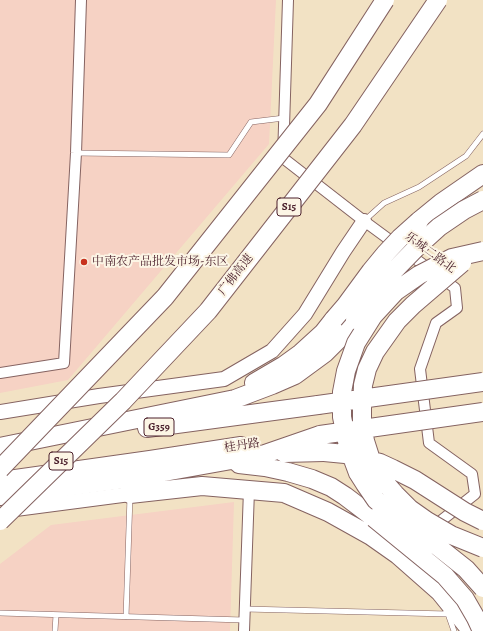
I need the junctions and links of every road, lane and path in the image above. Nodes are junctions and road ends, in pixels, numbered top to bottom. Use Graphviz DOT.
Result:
graph roads {
  1 [pos="81,0"];
  2 [pos="288,0"];
  3 [pos="386,0"];
  4 [pos="438,0"];
  5 [pos="284,118"];
  6 [pos="483,134"];
  7 [pos="76,153"];
  8 [pos="483,174"];
  9 [pos="483,200"];
  10 [pos="364,220"];
  11 [pos="483,242"];
  12 [pos="483,251"];
  13 [pos="0,373"];
  14 [pos="483,382"];
  15 [pos="0,412"];
  16 [pos="483,412"];
  17 [pos="322,444"];
  18 [pos="0,447"];
  19 [pos="206,465"];
  20 [pos="0,469"];
  21 [pos="0,481"];
  22 [pos="130,486"];
  23 [pos="249,490"];
  24 [pos="0,496"];
  25 [pos="0,511"];
  26 [pos="0,521"];
  27 [pos="483,521"];
  28 [pos="483,548"];
  29 [pos="398,555"];
  30 [pos="422,584"];
  31 [pos="483,588"];
  32 [pos="443,608"];
  33 [pos="245,609"];
  34 [pos="0,613"];
  35 [pos="448,614"];
  36 [pos="56,615"];
  37 [pos="126,617"];
  38 [pos="244,620"];
  39 [pos="55,631"];
  40 [pos="244,631"];
  41 [pos="454,631"];
  42 [pos="470,631"];
  43 [pos="482,631"];
  1 -- 7 [label="street"];
  2 -- 5 [label="street, 乐城二路北"];
  3 -- 20 [label="highway, bridge"];
  4 -- 26 [label="highway, 广佛高速 / S15, bridge"];
  5 -- 7 [label="lane"];
  5 -- 10 [label="street, 乐城二路北"];
  6 -- 10 [label="lane"];
  7 -- 13 [label="street"];
  8 -- 18 [label="highway, bridge"];
  9 -- 18 [label="highway, bridge"];
  10 -- 15 [label="street"];
  10 -- 29 [label="street, 乐城二路北"];
  11 -- 28 [label="highway, bridge"];
  12 -- 31 [label="highway, bridge"];
  14 -- 18 [label="highway, G359, bridge"];
  16 -- 17 [label="highway, 桂丹路, bridge"];
  17 -- 19 [label="highway"];
  17 -- 21 [label="highway, 桂丹路"];
  17 -- 27 [label="highway, bridge"];
  19 -- 22 [label="highway"];
  19 -- 43 [label="highway, bridge"];
  22 -- 23 [label="highway"];
  22 -- 24 [label="highway"];
  22 -- 25 [label="street"];
  22 -- 37 [label="lane"];
  23 -- 29 [label="highway"];
  23 -- 33 [label="street"];
  29 -- 30 [label="lane"];
  29 -- 42 [label="highway"];
  32 -- 35 [label="lane"];
  33 -- 35 [label="lane"];
  33 -- 38 [label="street"];
  34 -- 36 [label="lane"];
  35 -- 41 [label="lane"];
  36 -- 37 [label="lane"];
  36 -- 39 [label="lane"];
  37 -- 38 [label="lane"];
  38 -- 40 [label="street"];
}
